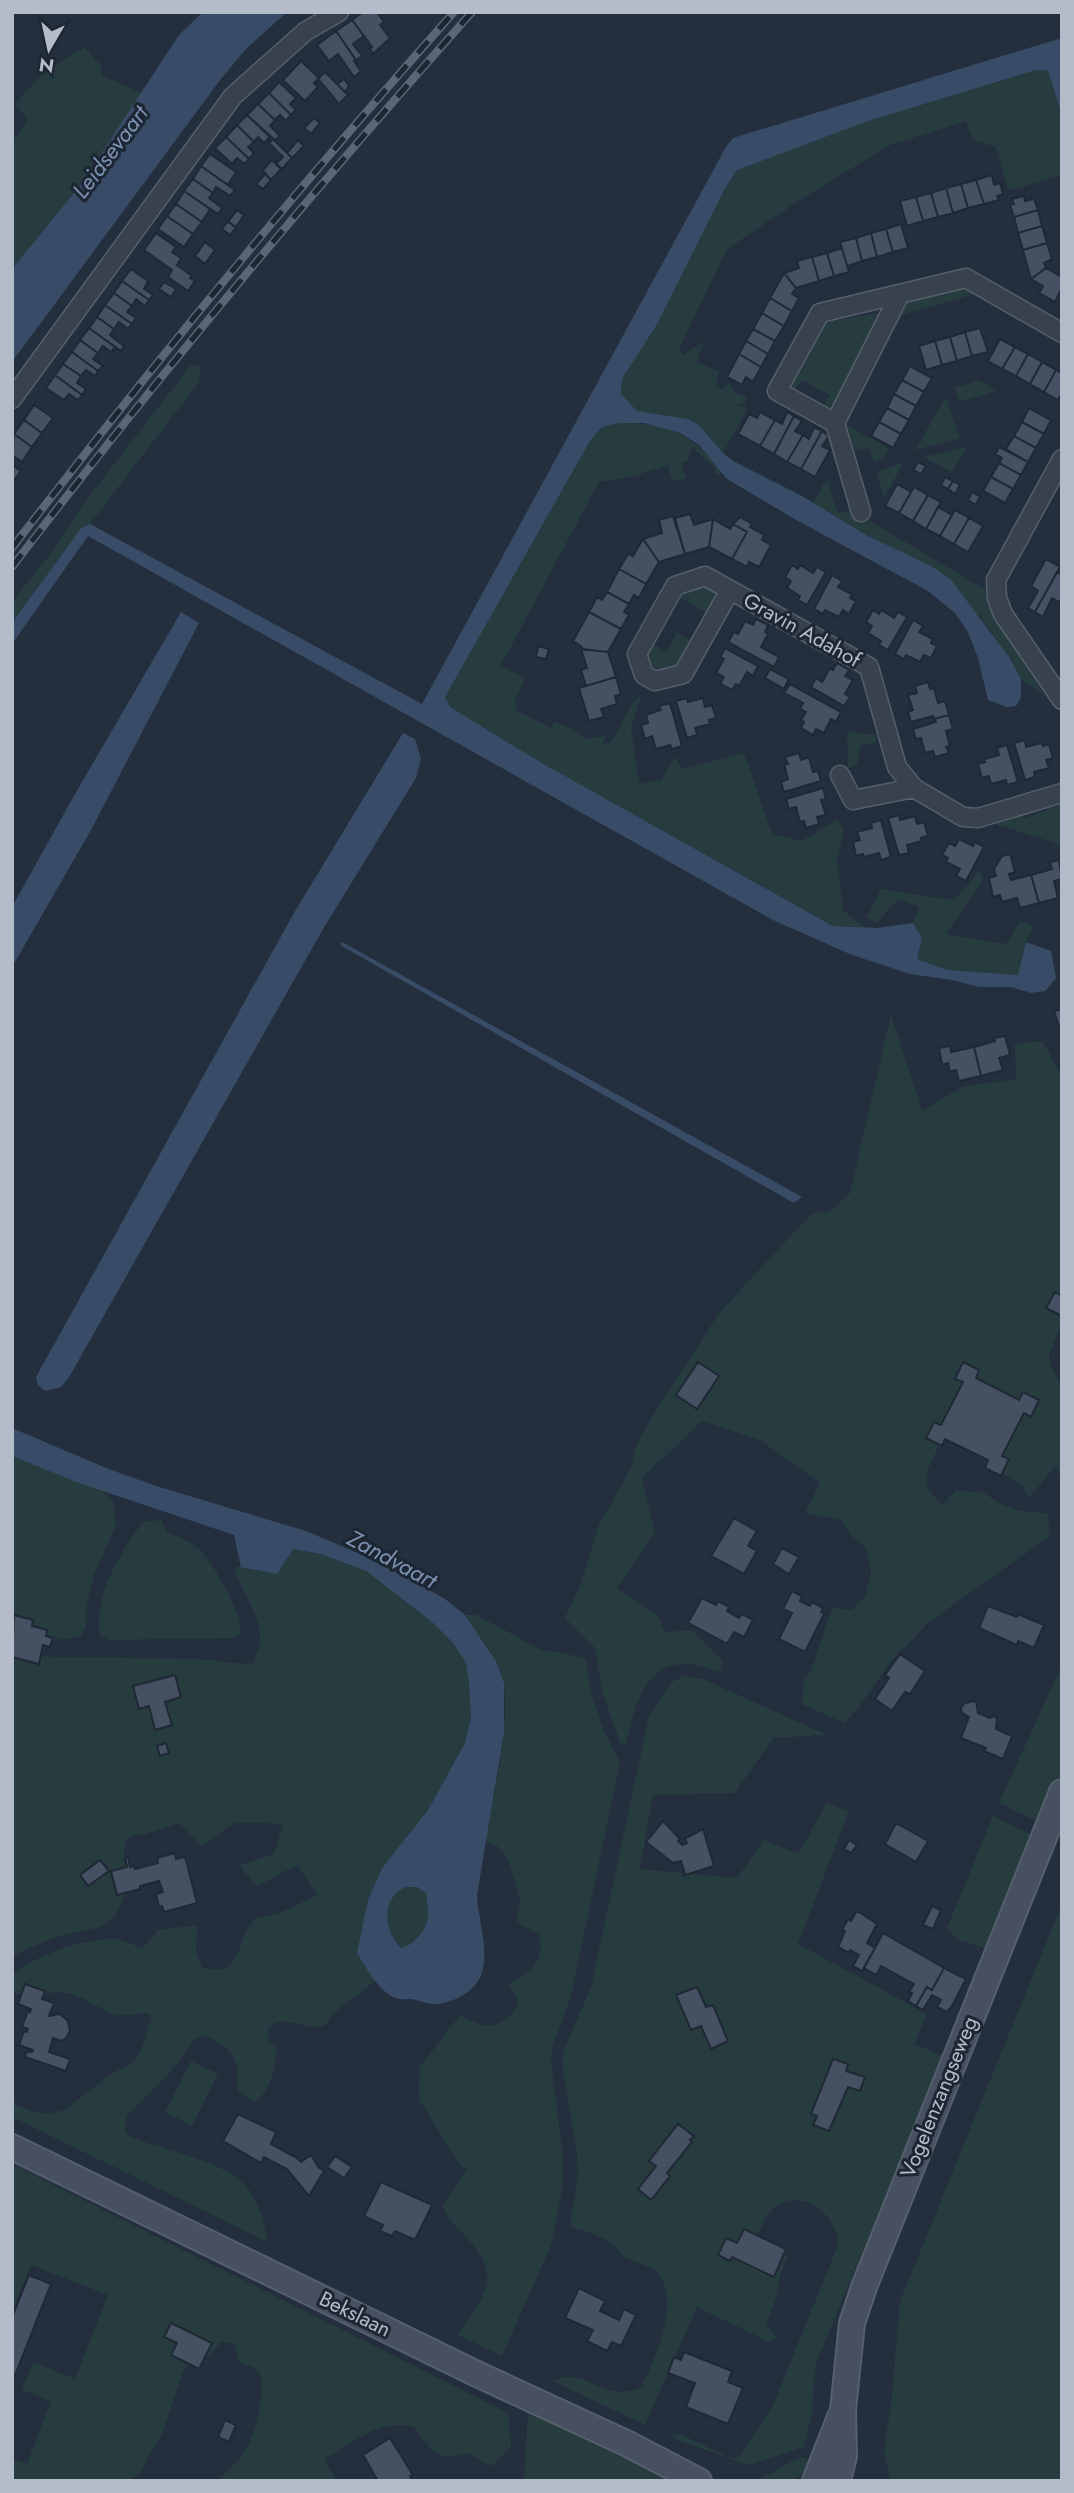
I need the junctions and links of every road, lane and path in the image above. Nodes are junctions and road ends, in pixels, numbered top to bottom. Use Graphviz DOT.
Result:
graph roads {
  1 [pos="338,12"];
  2 [pos="900,294"];
  3 [pos="1062,333"];
  4 [pos="12,399"];
  5 [pos="835,423"];
  6 [pos="1062,459"];
  7 [pos="861,512"];
  8 [pos="730,590"];
  9 [pos="1062,700"];
  10 [pos="840,775"];
  11 [pos="914,788"];
  12 [pos="1062,793"];
  13 [pos="1062,1791"];
  14 [pos="12,2147"];
  15 [pos="843,2410"];
  16 [pos="699,2481"];
  17 [pos="815,2481"];
  18 [pos="838,2481"];
  1 -- 4 [label="street"];
  2 -- 3 [label="street"];
  2 -- 5 [label="street"];
  2 -- 5 [label="street"];
  5 -- 7 [label="street"];
  6 -- 9 [label="street"];
  8 -- 8 [label="street, Gravin Adahof"];
  8 -- 11 [label="street, Gravin Adahof"];
  10 -- 11 [label="street"];
  11 -- 12 [label="street, Gravin Adahof"];
  13 -- 15 [label="main road, Vogelenzangseweg"];
  14 -- 16 [label="main road, Bekslaan"];
  15 -- 17 [label="main road, Vogelenzangseweg"];
  15 -- 18 [label="main road, Vogelenzangseweg"];
}
